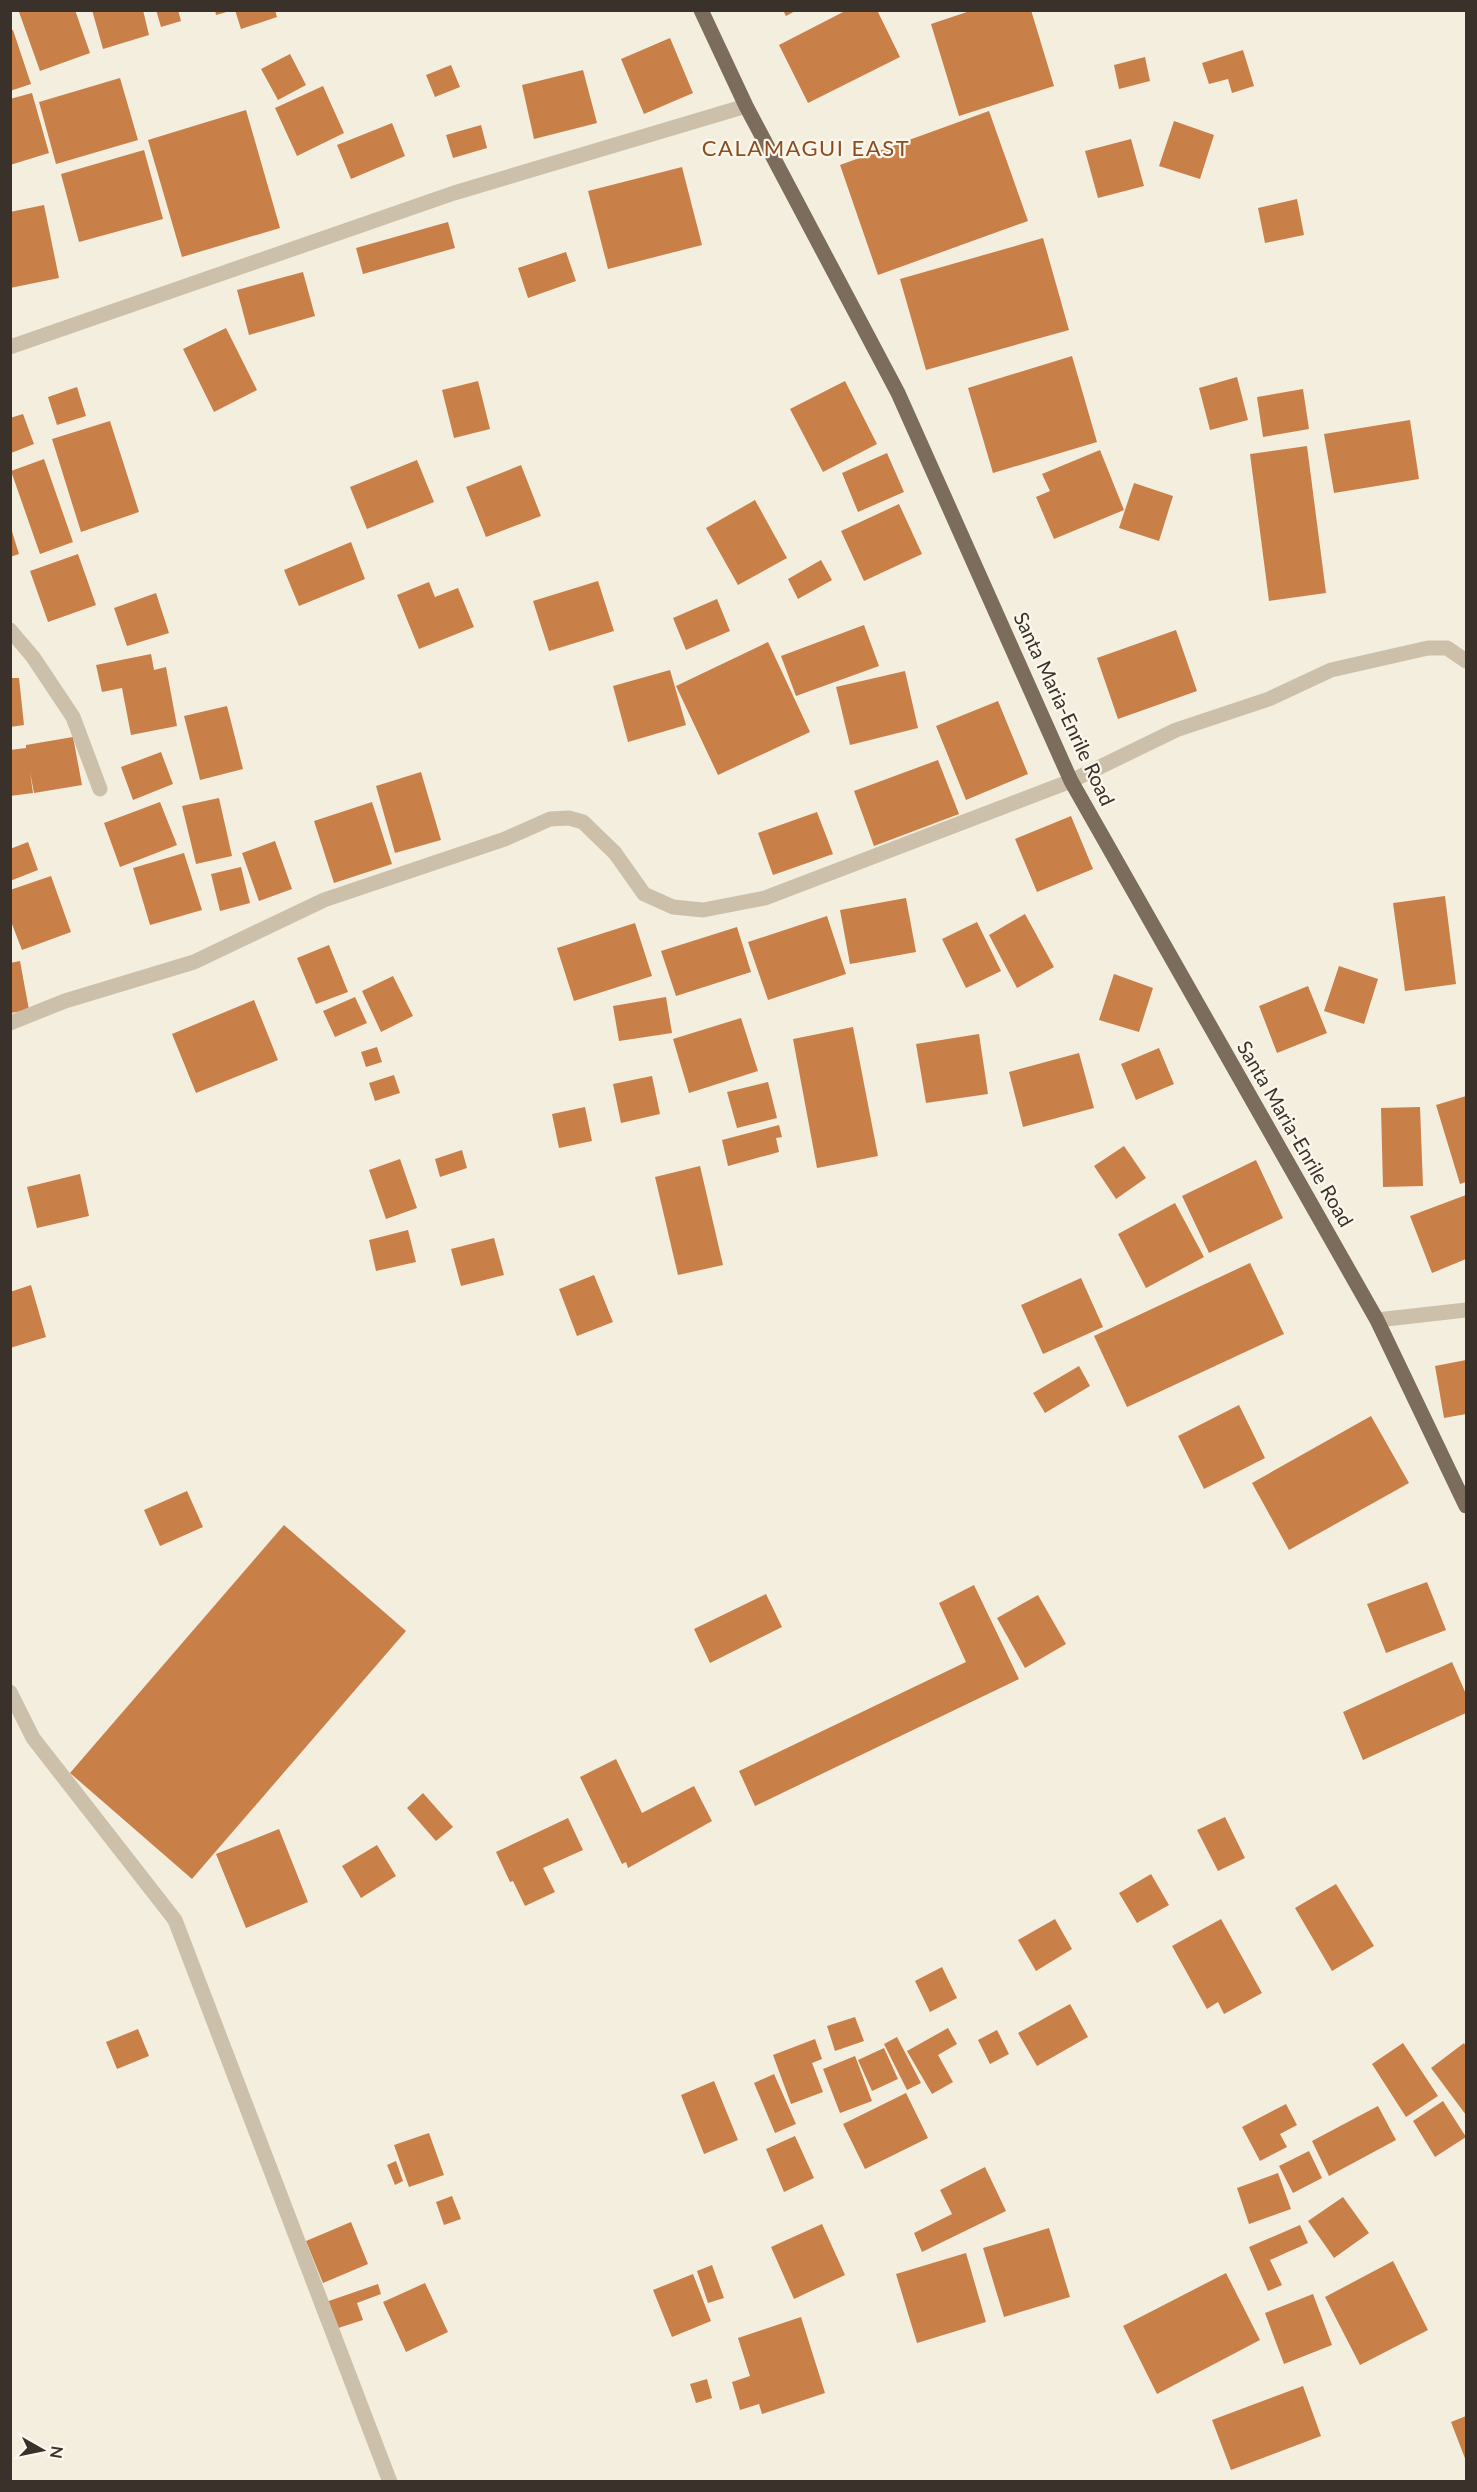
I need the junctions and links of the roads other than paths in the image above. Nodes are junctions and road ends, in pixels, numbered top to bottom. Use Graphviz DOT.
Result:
graph roads {
  1 [pos="701,10"];
  2 [pos="746,106"];
  3 [pos="10,347"];
  4 [pos="10,630"];
  5 [pos="1467,662"];
  6 [pos="1071,781"];
  7 [pos="100,789"];
  8 [pos="10,1023"];
  9 [pos="1467,1310"];
  10 [pos="1377,1320"];
  11 [pos="1467,1506"];
  12 [pos="10,1692"];
  13 [pos="390,2481"];
  1 -- 2 [label="main road, Santa Maria-Enrile Road"];
  2 -- 3 [label="street"];
  2 -- 6 [label="main road, Santa Maria-Enrile Road"];
  4 -- 7 [label="street"];
  5 -- 6 [label="street"];
  6 -- 8 [label="street"];
  6 -- 10 [label="main road, Santa Maria-Enrile Road"];
  9 -- 10 [label="street"];
  10 -- 11 [label="main road, Santa Maria-Enrile Road"];
  12 -- 13 [label="street"];
}
